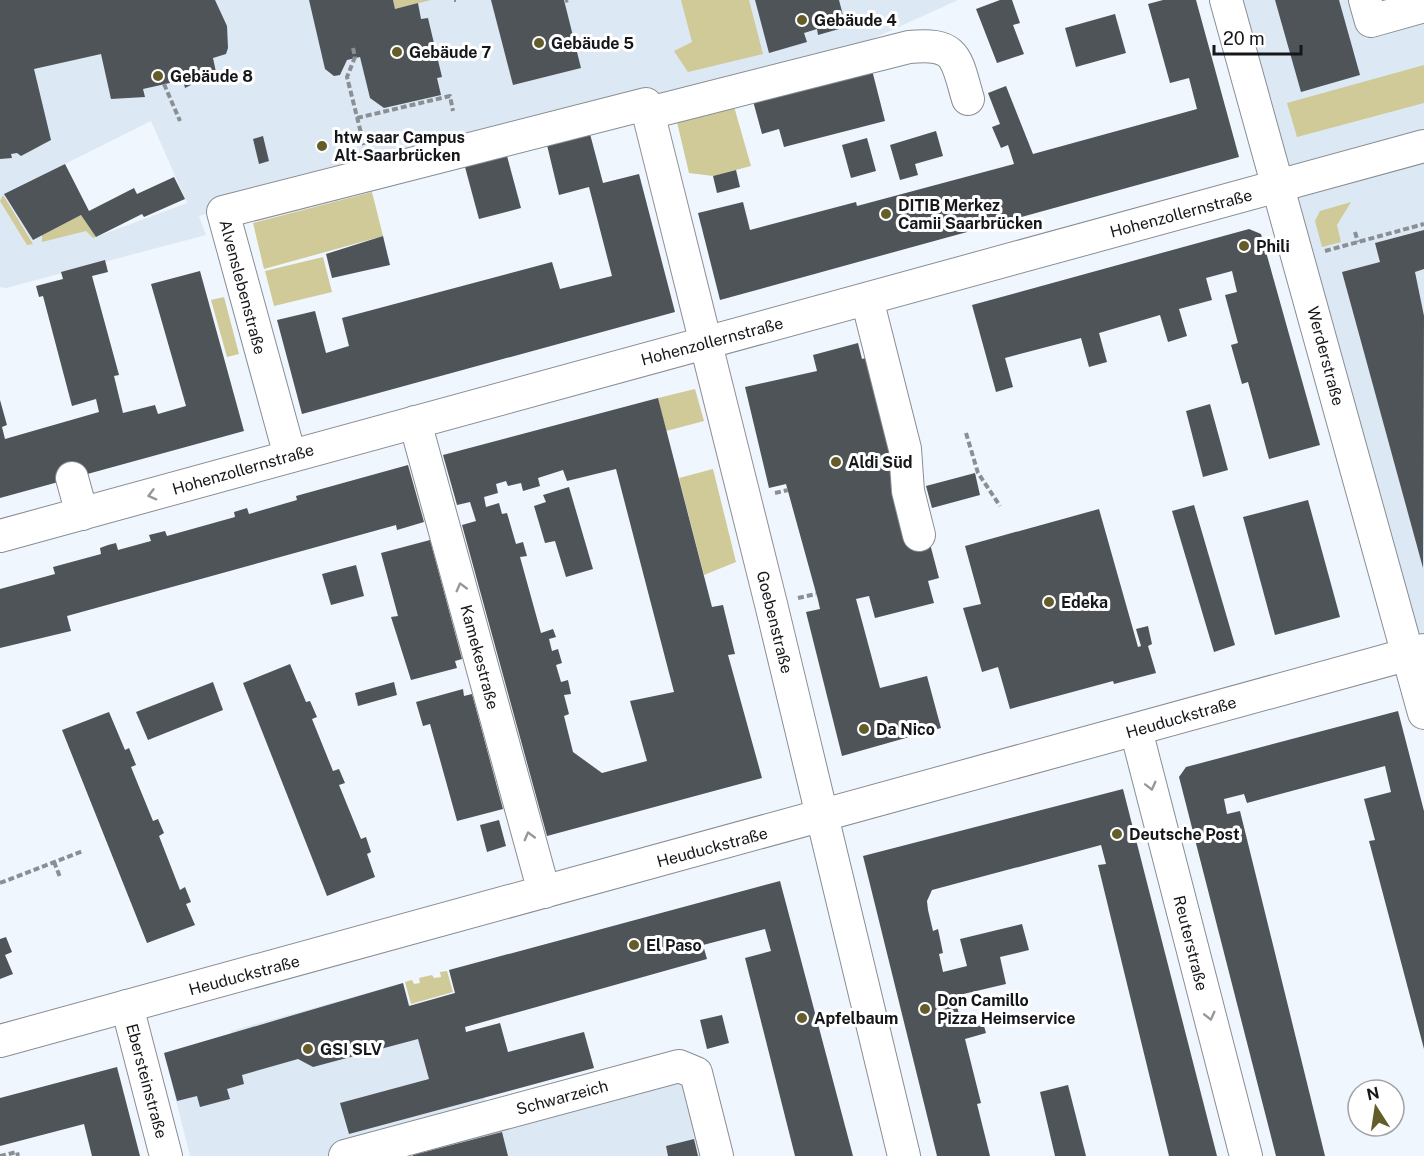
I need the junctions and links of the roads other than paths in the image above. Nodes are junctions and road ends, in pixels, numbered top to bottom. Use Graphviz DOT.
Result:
graph roads {
  1 [pos="1226,0"];
  2 [pos="1365,0"];
  3 [pos="1424,6"];
  4 [pos="968,99"];
  5 [pos="640,111"];
  6 [pos="1424,146"];
  7 [pos="1279,186"];
  8 [pos="867,298"];
  9 [pos="706,342"];
  10 [pos="415,422"];
  11 [pos="290,456"];
  12 [pos="72,478"];
  13 [pos="82,514"];
  14 [pos="0,536"];
  15 [pos="919,536"];
  16 [pos="1416,652"];
  17 [pos="1424,713"];
  18 [pos="1136,730"];
  19 [pos="822,817"];
  20 [pos="544,892"];
  21 [pos="127,1006"];
  22 [pos="0,1041"];
  23 [pos="166,1156"];
  24 [pos="345,1156"];
  25 [pos="717,1156"];
  26 [pos="904,1156"];
  27 [pos="1246,1156"];
  1 -- 7 [label="street, Werderstraße"];
  2 -- 3 [label="street"];
  4 -- 5 [label="street"];
  5 -- 9 [label="street, Goebenstraße"];
  5 -- 11 [label="street, Alvenslebenstraße"];
  6 -- 7 [label="street, Hohenzollernstraße"];
  7 -- 8 [label="street, Hohenzollernstraße"];
  7 -- 16 [label="street, Werderstraße"];
  8 -- 9 [label="street, Hohenzollernstraße"];
  8 -- 15 [label="street"];
  9 -- 10 [label="street, Hohenzollernstraße"];
  9 -- 19 [label="street, Goebenstraße"];
  10 -- 11 [label="street, Hohenzollernstraße"];
  20 -- 10 [label="street, Kamekestraße, one-way"];
  11 -- 13 [label="street, Hohenzollernstraße, one-way"];
  12 -- 13 [label="street"];
  13 -- 14 [label="street, Hohenzollernstraße"];
  16 -- 17 [label="street, Werderstraße"];
  16 -- 18 [label="street, Heuduckstraße"];
  18 -- 19 [label="street, Heuduckstraße"];
  18 -- 27 [label="street, Reuterstraße, one-way"];
  19 -- 20 [label="street, Heuduckstraße"];
  19 -- 26 [label="street, Goebenstraße"];
  20 -- 21 [label="street, Heuduckstraße"];
  21 -- 22 [label="street, Heuduckstraße"];
  21 -- 23 [label="street, Ebersteinstraße"];
  24 -- 25 [label="street, Schwarzeich"];
}
